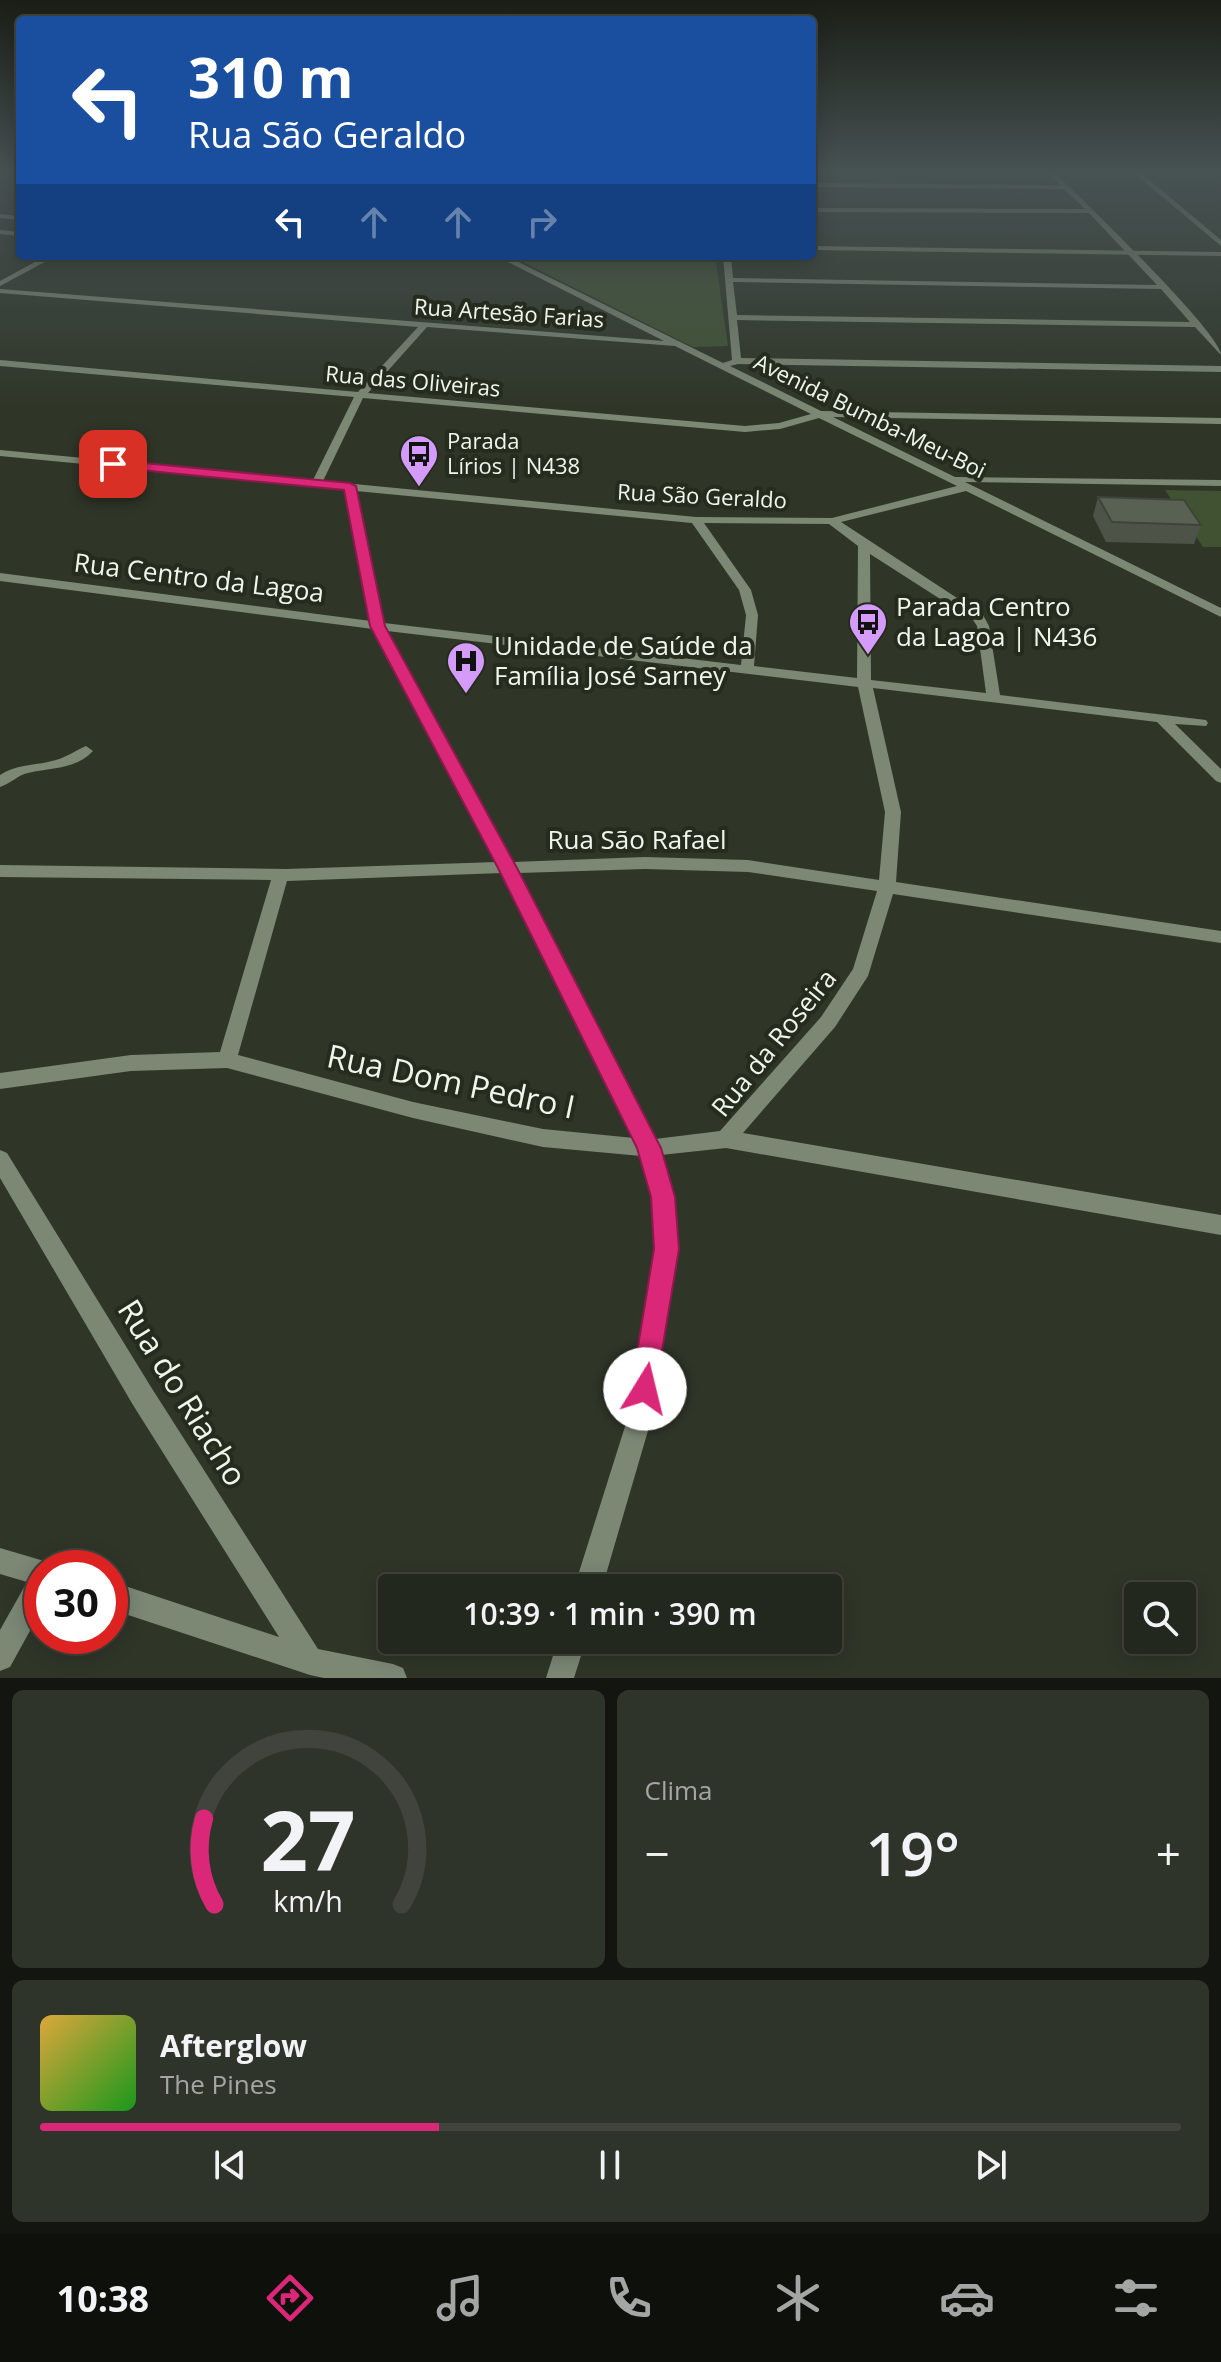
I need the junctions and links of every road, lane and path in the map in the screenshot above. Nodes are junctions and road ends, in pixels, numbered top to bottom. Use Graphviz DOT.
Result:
graph roads {
  1 [pos="1077,251"];
  2 [pos="1132,252"];
  3 [pos="1221,254"];
  4 [pos="45,260"];
  5 [pos="508,260"];
  6 [pos="728,260"];
  7 [pos="730,280"];
  8 [pos="0,284"];
  9 [pos="1164,287"];
  10 [pos="0,291"];
  11 [pos="732,317"];
  12 [pos="425,324"];
  13 [pos="1199,325"];
  14 [pos="681,345"];
  15 [pos="1221,352"];
  16 [pos="737,361"];
  17 [pos="0,363"];
  18 [pos="723,366"];
  19 [pos="1221,369"];
  20 [pos="359,397"];
  21 [pos="820,414"];
  22 [pos="1221,421"];
  23 [pos="0,453"];
  24 [pos="952,479"];
  25 [pos="317,483"];
  26 [pos="1221,483"];
  27 [pos="350,486"];
  28 [pos="968,487"];
  29 [pos="696,520"];
  30 [pos="832,521"];
  31 [pos="864,545"];
  32 [pos="0,577"];
  33 [pos="1221,613"];
  34 [pos="378,626"];
  35 [pos="747,668"];
  36 [pos="864,681"];
  37 [pos="993,697"];
  38 [pos="1162,719"];
  39 [pos="1201,723"];
  40 [pos="86,751"];
  41 [pos="1221,778"];
  42 [pos="0,782"];
  43 [pos="508,868"];
  44 [pos="0,871"];
  45 [pos="281,874"];
  46 [pos="887,885"];
  47 [pos="1221,937"];
  48 [pos="227,1060"];
  49 [pos="0,1081"];
  50 [pos="726,1139"];
  51 [pos="649,1148"];
  52 [pos="0,1159"];
  53 [pos="1221,1225"];
  54 [pos="0,1561"];
  55 [pos="24,1567"];
  56 [pos="592,1574"];
  57 [pos="128,1601"];
  58 [pos="24,1614"];
  59 [pos="568,1654"];
  60 [pos="0,1657"];
  61 [pos="310,1661"];
  62 [pos="393,1678"];
  63 [pos="560,1678"];
  1 -- 2 [label="street"];
  2 -- 3 [label="street"];
  2 -- 9 [label="street"];
  4 -- 8 [label="street"];
  5 -- 14 [label="street, Avenida Bumba-Meu-Boi"];
  6 -- 7 [label="street"];
  7 -- 9 [label="street"];
  7 -- 11 [label="street"];
  9 -- 13 [label="street"];
  10 -- 12 [label="street, Rua Artesão Farias"];
  11 -- 13 [label="street"];
  11 -- 16 [label="street"];
  12 -- 14 [label="street, Rua Artesão Farias"];
  12 -- 20 [label="street"];
  13 -- 15 [label="street"];
  14 -- 18 [label="street, Avenida Bumba-Meu-Boi"];
  16 -- 18 [label="street"];
  16 -- 19 [label="street"];
  17 -- 20 [label="street, Rua das Oliveiras"];
  18 -- 21 [label="street, Avenida Bumba-Meu-Boi"];
  20 -- 21 [label="street, Rua das Oliveiras"];
  20 -- 25 [label="street"];
  21 -- 22 [label="street"];
  21 -- 24 [label="street, Avenida Bumba-Meu-Boi"];
  23 -- 25 [label="street, Rua São Geraldo"];
  24 -- 26 [label="street"];
  24 -- 28 [label="street, Avenida Bumba-Meu-Boi"];
  25 -- 27 [label="street, Rua São Geraldo"];
  27 -- 29 [label="street, Rua São Geraldo"];
  27 -- 34 [label="street"];
  28 -- 30 [label="street, Rua São Geraldo"];
  28 -- 33 [label="street, Avenida Bumba-Meu-Boi"];
  29 -- 30 [label="street, Rua São Geraldo"];
  29 -- 35 [label="street"];
  30 -- 31 [label="street"];
  31 -- 36 [label="street, Rua da Roseira"];
  31 -- 37 [label="street"];
  32 -- 34 [label="street, Rua Centro da Lagoa"];
  34 -- 35 [label="street, Rua Centro da Lagoa"];
  34 -- 43 [label="street"];
  35 -- 36 [label="street, Rua Centro da Lagoa"];
  36 -- 37 [label="street, Rua Centro da Lagoa"];
  36 -- 46 [label="street, Rua da Roseira"];
  37 -- 38 [label="street, Rua Centro da Lagoa"];
  38 -- 39 [label="street, Rua Centro da Lagoa"];
  38 -- 41 [label="street"];
  40 -- 42 [label="street"];
  43 -- 45 [label="street, Rua São Rafael"];
  43 -- 46 [label="street, Rua São Rafael"];
  43 -- 51 [label="street"];
  44 -- 45 [label="street, Rua São Rafael"];
  45 -- 48 [label="street"];
  46 -- 47 [label="street, Rua São Rafael"];
  46 -- 50 [label="street, Rua da Roseira"];
  48 -- 49 [label="street, Rua Dom Pedro I"];
  48 -- 51 [label="street, Rua Dom Pedro I"];
  50 -- 51 [label="street, Rua Dom Pedro I"];
  50 -- 53 [label="street, Rua Dom Pedro I"];
  51 -- 56 [label="street"];
  52 -- 61 [label="street, Rua do Riacho"];
  54 -- 55 [label="street"];
  57 -- 61 [label="street"];
  58 -- 60 [label="street"];
  59 -- 63 [label="street"];
  61 -- 62 [label="street"];
}
